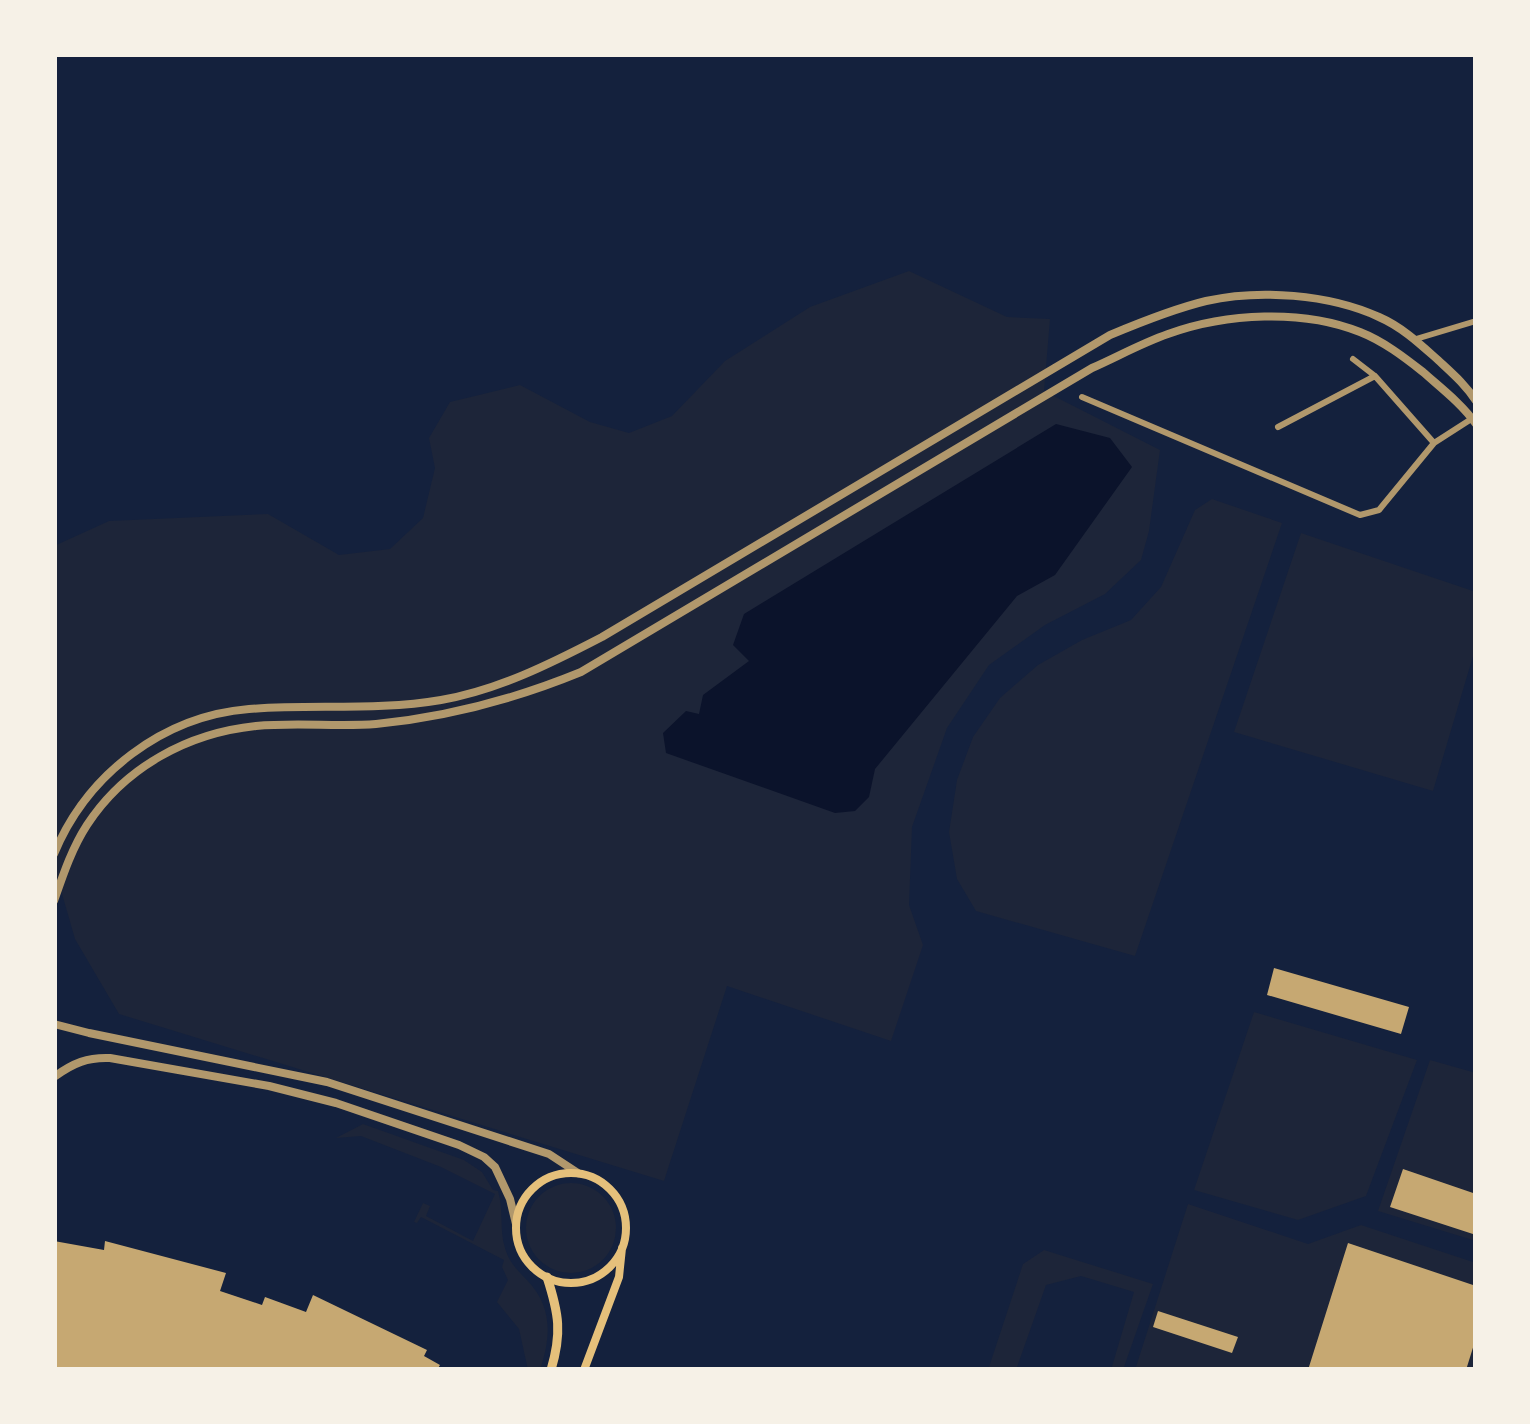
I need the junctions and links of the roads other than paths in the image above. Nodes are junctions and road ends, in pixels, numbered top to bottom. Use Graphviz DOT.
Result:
graph roads {
  1 [pos="1476,321"];
  2 [pos="1415,339"];
  3 [pos="1352,359"];
  4 [pos="1375,376"];
  5 [pos="1082,398"];
  6 [pos="1476,401"];
  7 [pos="1475,419"];
  8 [pos="1278,427"];
  9 [pos="1434,443"];
  10 [pos="54,854"];
  11 [pos="54,901"];
  12 [pos="54,1024"];
  13 [pos="54,1076"];
  14 [pos="578,1173"];
  15 [pos="516,1224"];
  16 [pos="622,1247"];
  17 [pos="547,1277"];
  18 [pos="551,1370"];
  19 [pos="584,1370"];
  1 -- 2 [label="street"];
  2 -- 6 [label="street"];
  2 -- 10 [label="street"];
  3 -- 4 [label="street"];
  4 -- 8 [label="street"];
  4 -- 9 [label="street"];
  5 -- 9 [label="street"];
  7 -- 9 [label="street"];
  7 -- 11 [label="street"];
  12 -- 14 [label="street"];
  13 -- 15 [label="street"];
  14 -- 15 [label="main road"];
  14 -- 16 [label="main road"];
  15 -- 17 [label="main road"];
  16 -- 17 [label="main road"];
  16 -- 19 [label="main road"];
  17 -- 18 [label="highway"];
}
